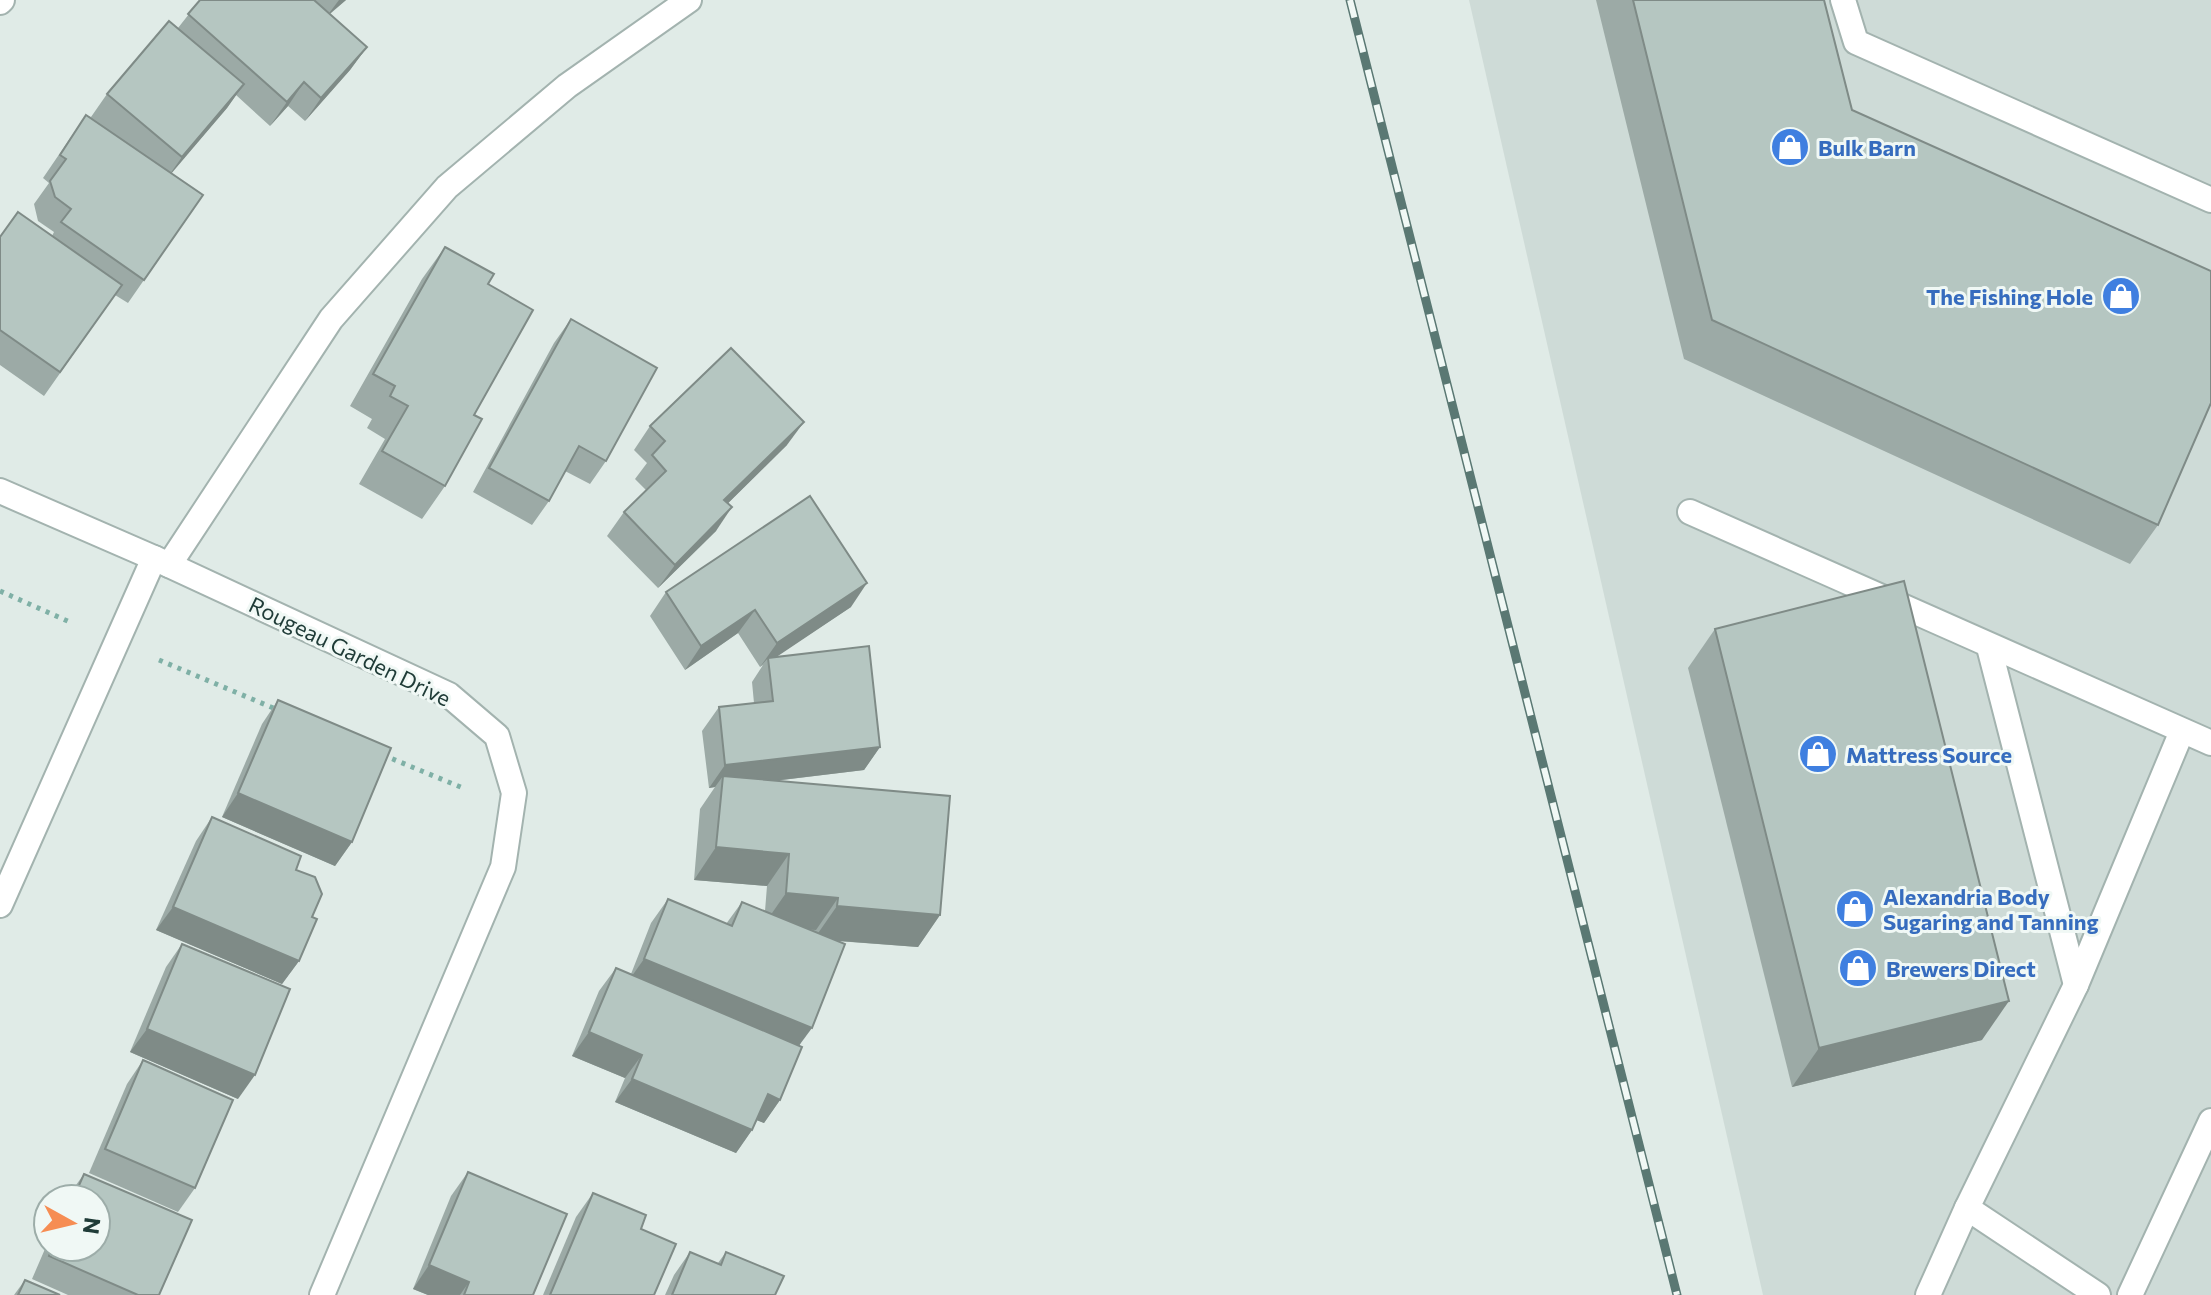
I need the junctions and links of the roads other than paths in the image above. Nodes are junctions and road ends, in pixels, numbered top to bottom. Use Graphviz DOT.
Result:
graph roads {
  1 [pos="689,0"];
  2 [pos="1843,0"];
  3 [pos="2211,200"];
  4 [pos="0,491"];
  5 [pos="1690,512"];
  6 [pos="162,562"];
  7 [pos="1989,647"];
  8 [pos="2182,731"];
  9 [pos="2211,743"];
  10 [pos="0,905"];
  11 [pos="2076,985"];
  12 [pos="2211,1121"];
  13 [pos="1967,1208"];
  14 [pos="322,1295"];
  15 [pos="1928,1295"];
  16 [pos="2098,1295"];
  17 [pos="2130,1295"];
  1 -- 6 [label="street"];
  2 -- 3 [label="street"];
  4 -- 6 [label="street, Rougeau Garden Drive"];
  5 -- 7 [label="street"];
  6 -- 10 [label="street"];
  6 -- 14 [label="street, Rougeau Garden Drive"];
  7 -- 8 [label="street"];
  7 -- 11 [label="street"];
  8 -- 9 [label="street"];
  8 -- 11 [label="street"];
  11 -- 13 [label="street"];
  12 -- 17 [label="street"];
  13 -- 15 [label="street"];
  13 -- 16 [label="street"];
}
